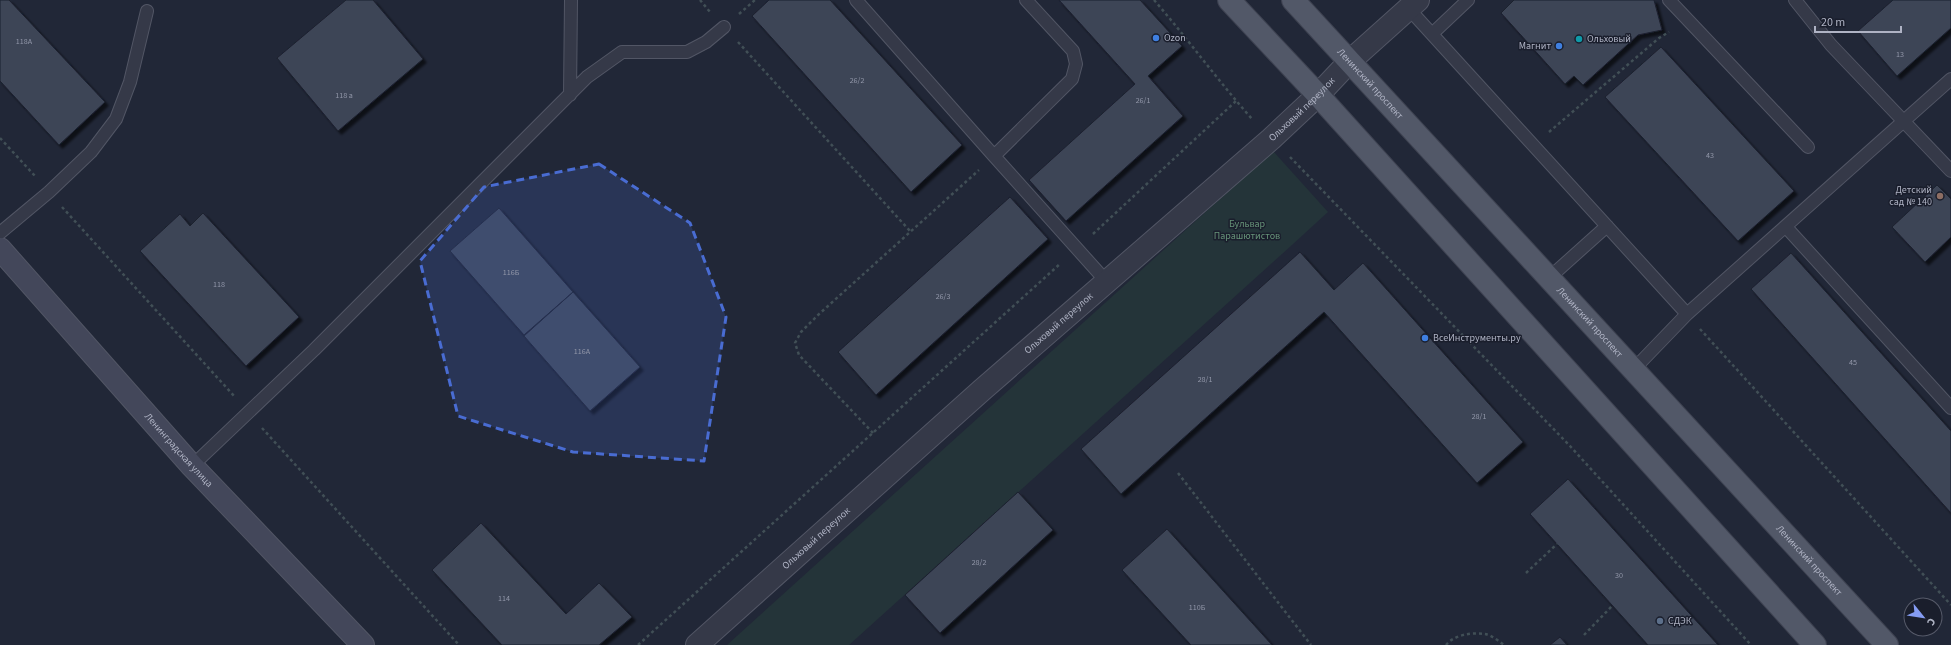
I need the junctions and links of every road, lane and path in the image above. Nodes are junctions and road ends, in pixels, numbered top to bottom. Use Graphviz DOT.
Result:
graph roads {
  1 [pos="572,0"];
  2 [pos="700,0"];
  3 [pos="856,0"];
  4 [pos="1026,0"];
  5 [pos="1154,0"];
  6 [pos="1229,0"];
  7 [pos="1292,0"];
  8 [pos="1468,0"];
  9 [pos="1669,0"];
  10 [pos="1796,0"];
  11 [pos="1413,4"];
  12 [pos="148,11"];
  13 [pos="1689,20"];
  14 [pos="724,26"];
  15 [pos="1432,34"];
  16 [pos="1350,61"];
  17 [pos="1951,79"];
  18 [pos="570,94"];
  19 [pos="1318,94"];
  20 [pos="1236,101"];
  21 [pos="1904,121"];
  22 [pos="0,138"];
  23 [pos="1271,139"];
  24 [pos="1533,145"];
  25 [pos="1808,147"];
  26 [pos="994,156"];
  27 [pos="1951,171"];
  28 [pos="48,192"];
  29 [pos="1607,226"];
  30 [pos="1786,227"];
  31 [pos="910,231"];
  32 [pos="0,233"];
  33 [pos="1077,248"];
  34 [pos="0,249"];
  35 [pos="1549,278"];
  36 [pos="1106,281"];
  37 [pos="1687,314"];
  38 [pos="1634,368"];
  39 [pos="1951,408"];
  40 [pos="249,413"];
  41 [pos="873,433"];
  42 [pos="192,466"];
  43 [pos="1178,473"];
  44 [pos="1557,544"];
  45 [pos="1526,573"];
  46 [pos="1951,605"];
  47 [pos="1612,606"];
  48 [pos="1584,635"];
  49 [pos="363,645"];
  50 [pos="458,645"];
  51 [pos="638,645"];
  52 [pos="697,645"];
  53 [pos="1311,645"];
  54 [pos="1446,645"];
  55 [pos="1504,645"];
  56 [pos="1751,645"];
  57 [pos="1815,645"];
  58 [pos="1887,645"];
  1 -- 18 [label="lane"];
  2 -- 14 [label="path"];
  3 -- 26 [label="lane"];
  4 -- 26 [label="lane"];
  5 -- 20 [label="path"];
  6 -- 19 [label="main road"];
  7 -- 16 [label="main road, Ленинский проспект"];
  8 -- 15 [label="lane"];
  9 -- 13 [label="lane"];
  10 -- 21 [label="lane"];
  11 -- 15 [label="lane"];
  11 -- 16 [label="street, Ольховый переулок"];
  12 -- 28 [label="lane"];
  13 -- 24 [label="path"];
  13 -- 25 [label="lane"];
  14 -- 18 [label="lane"];
  14 -- 31 [label="path"];
  15 -- 24 [label="lane"];
  16 -- 19 [label="street, Ольховый переулок"];
  16 -- 35 [label="main road, Ленинский проспект"];
  17 -- 21 [label="lane"];
  18 -- 40 [label="lane"];
  19 -- 23 [label="street, Ольховый переулок"];
  19 -- 57 [label="main road"];
  20 -- 23 [label="path"];
  20 -- 33 [label="path"];
  21 -- 27 [label="lane"];
  21 -- 30 [label="lane"];
  22 -- 28 [label="path"];
  23 -- 36 [label="street, Ольховый переулок"];
  23 -- 56 [label="path"];
  24 -- 29 [label="lane"];
  26 -- 31 [label="path"];
  26 -- 33 [label="lane"];
  28 -- 32 [label="lane"];
  28 -- 40 [label="path"];
  29 -- 35 [label="lane"];
  29 -- 37 [label="lane"];
  30 -- 37 [label="lane"];
  30 -- 39 [label="lane"];
  31 -- 41 [label="path"];
  33 -- 36 [label="lane"];
  33 -- 41 [label="path"];
  34 -- 42 [label="main road, Ленинградская улица"];
  35 -- 38 [label="main road, Ленинский проспект"];
  36 -- 52 [label="street, Ольховый переулок"];
  37 -- 38 [label="lane"];
  37 -- 46 [label="path"];
  38 -- 58 [label="main road, Ленинский проспект"];
  40 -- 42 [label="lane"];
  40 -- 50 [label="path"];
  41 -- 51 [label="path"];
  42 -- 49 [label="main road, Ленинградская улица"];
  43 -- 53 [label="path"];
  44 -- 45 [label="path"];
  47 -- 48 [label="path"];
  54 -- 55 [label="path"];
}
